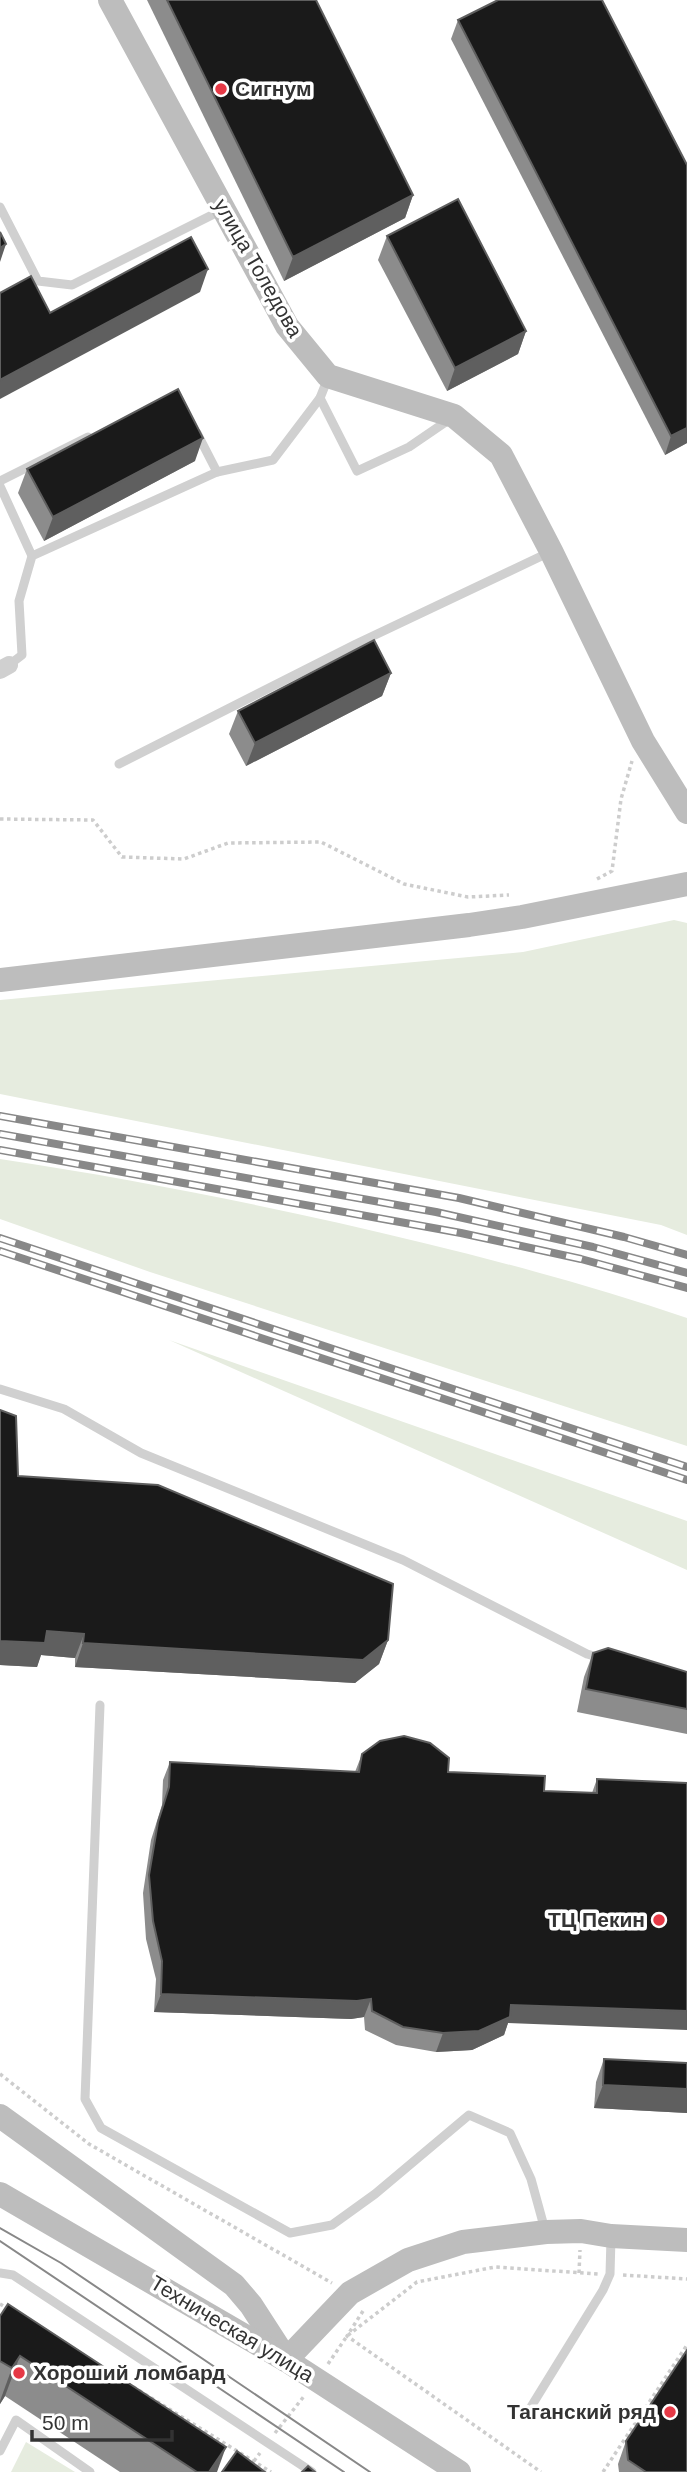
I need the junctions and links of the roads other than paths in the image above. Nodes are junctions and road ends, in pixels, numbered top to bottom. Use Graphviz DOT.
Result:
graph roads {
  1 [pos="110,0"];
  2 [pos="0,207"];
  3 [pos="223,209"];
  4 [pos="38,281"];
  5 [pos="25,286"];
  6 [pos="324,387"];
  7 [pos="454,416"];
  8 [pos="194,427"];
  9 [pos="94,434"];
  10 [pos="216,472"];
  11 [pos="0,484"];
  12 [pos="551,551"];
  13 [pos="32,556"];
  14 [pos="4,668"];
  15 [pos="119,764"];
  16 [pos="687,812"];
  17 [pos="687,884"];
  18 [pos="0,980"];
  19 [pos="0,1389"];
  20 [pos="612,1662"];
  21 [pos="100,1705"];
  22 [pos="0,2116"];
  23 [pos="0,2194"];
  24 [pos="546,2232"];
  25 [pos="611,2236"];
  26 [pos="687,2240"];
  27 [pos="0,2273"];
  28 [pos="286,2360"];
  29 [pos="529,2410"];
  30 [pos="0,2451"];
  31 [pos="90,2472"];
  32 [pos="312,2472"];
  33 [pos="459,2472"];
  1 -- 3 [label="street, улица Толедова"];
  2 -- 4 [label="lane"];
  3 -- 4 [label="lane"];
  3 -- 6 [label="street, улица Толедова"];
  4 -- 5 [label="lane"];
  6 -- 7 [label="street"];
  6 -- 7 [label="lane"];
  6 -- 10 [label="lane"];
  7 -- 12 [label="street"];
  8 -- 10 [label="lane"];
  9 -- 11 [label="lane"];
  10 -- 13 [label="lane"];
  11 -- 13 [label="lane"];
  12 -- 15 [label="lane"];
  12 -- 16 [label="street"];
  13 -- 14 [label="lane"];
  17 -- 18 [label="street"];
  19 -- 20 [label="lane"];
  21 -- 24 [label="lane"];
  22 -- 28 [label="street"];
  23 -- 28 [label="street, Техническая улица"];
  24 -- 25 [label="street"];
  24 -- 28 [label="street"];
  25 -- 26 [label="street"];
  25 -- 29 [label="lane"];
  27 -- 32 [label="lane"];
  28 -- 33 [label="street, Техническая улица"];
  30 -- 31 [label="lane"];
}
